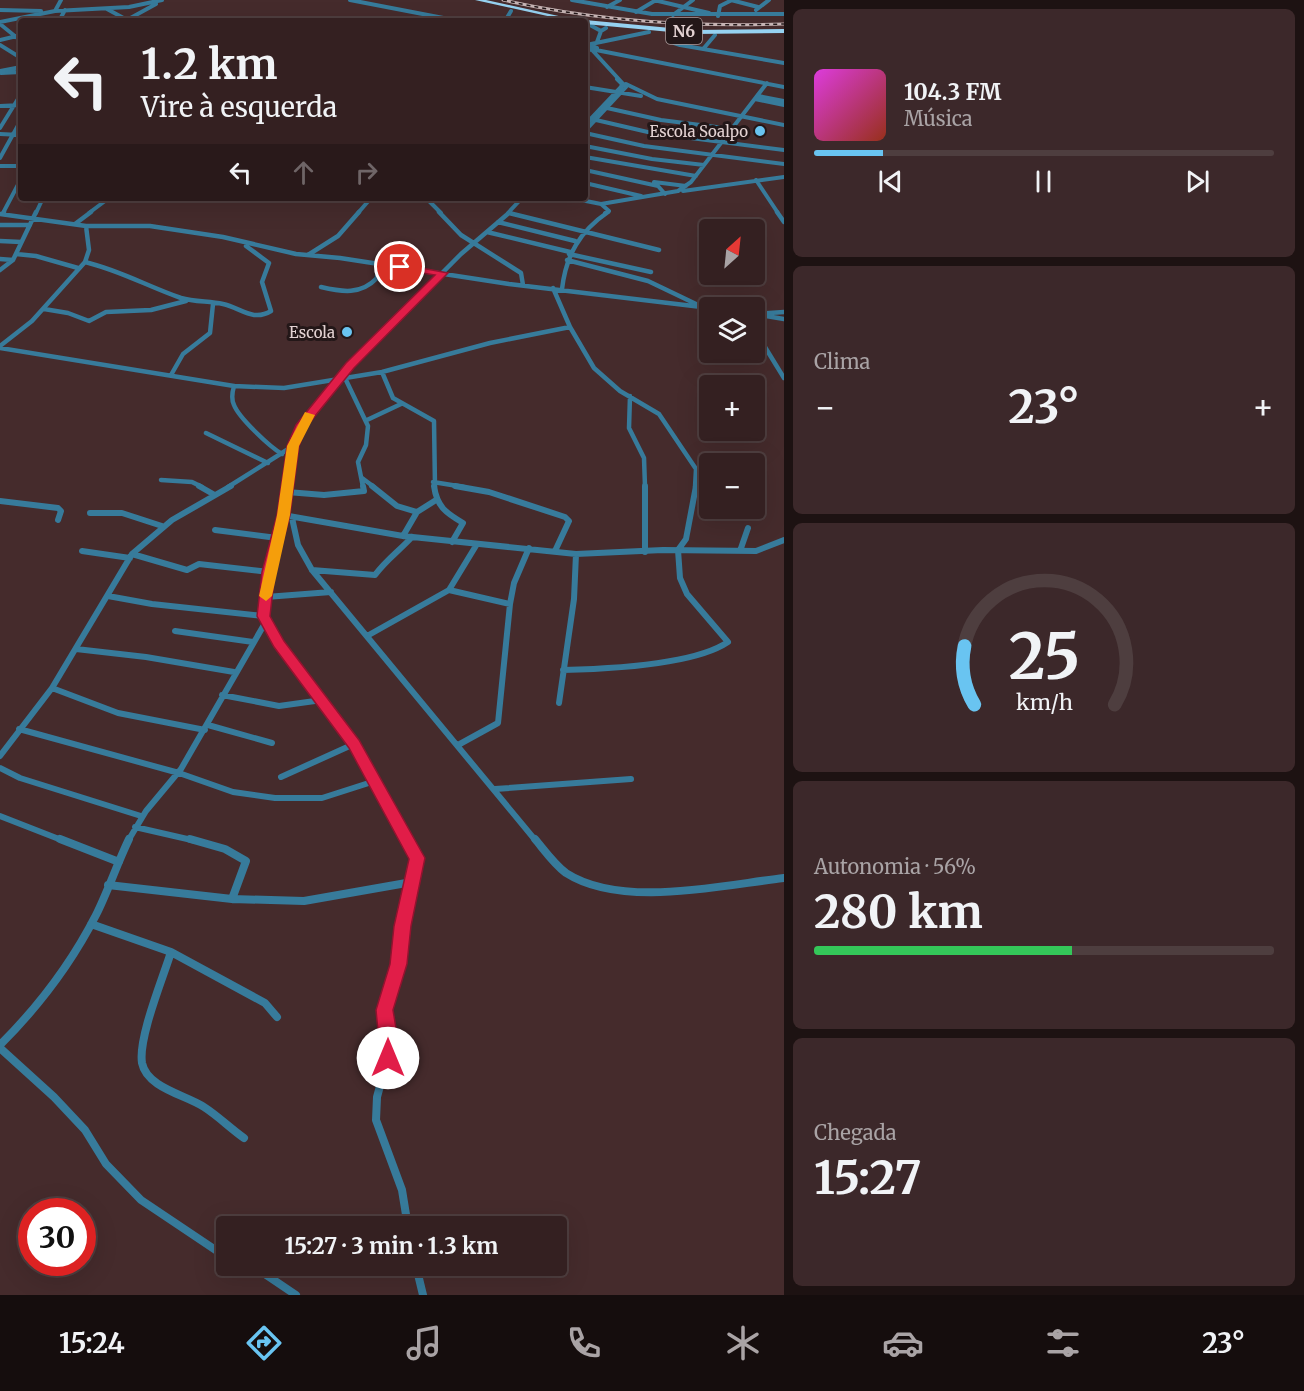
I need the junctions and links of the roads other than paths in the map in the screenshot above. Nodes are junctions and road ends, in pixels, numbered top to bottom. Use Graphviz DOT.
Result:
graph roads {
  1 [pos="61,0"];
  2 [pos="341,0"];
  3 [pos="350,0"];
  4 [pos="469,0"];
  5 [pos="478,0"];
  6 [pos="572,0"];
  7 [pos="620,0"];
  8 [pos="655,0"];
  9 [pos="693,0"];
  10 [pos="732,0"];
  11 [pos="769,0"];
  12 [pos="160,1"];
  13 [pos="580,1"];
  14 [pos="682,6"];
  15 [pos="758,7"];
  16 [pos="607,8"];
  17 [pos="106,9"];
  18 [pos="0,10"];
  19 [pos="65,10"];
  20 [pos="52,11"];
  21 [pos="512,11"];
  22 [pos="635,12"];
  23 [pos="783,14"];
  24 [pos="673,15"];
  25 [pos="718,15"];
  26 [pos="752,16"];
  27 [pos="22,18"];
  28 [pos="61,18"];
  29 [pos="122,18"];
  30 [pos="132,18"];
  31 [pos="434,18"];
  32 [pos="443,18"];
  33 [pos="507,18"];
  34 [pos="547,18"];
  35 [pos="564,18"];
  36 [pos="18,19"];
  37 [pos="0,23"];
  38 [pos="588,24"];
  39 [pos="588,24"];
  40 [pos="604,29"];
  41 [pos="783,32"];
  42 [pos="632,33"];
  43 [pos="668,33"];
  44 [pos="715,35"];
  45 [pos="16,36"];
  46 [pos="0,40"];
  47 [pos="597,42"];
  48 [pos="591,44"];
  49 [pos="0,45"];
  50 [pos="704,48"];
  51 [pos="592,50"];
  52 [pos="18,56"];
  53 [pos="783,63"];
  54 [pos="18,68"];
  55 [pos="0,72"];
  56 [pos="18,72"];
  57 [pos="766,83"];
  58 [pos="626,84"];
  59 [pos="783,85"];
  60 [pos="588,87"];
  61 [pos="620,92"];
  62 [pos="756,98"];
  63 [pos="18,99"];
  64 [pos="657,99"];
  65 [pos="609,103"];
  66 [pos="783,103"];
  67 [pos="14,105"];
  68 [pos="18,105"];
  69 [pos="0,106"];
  70 [pos="601,112"];
  71 [pos="0,113"];
  72 [pos="8,114"];
  73 [pos="742,116"];
  74 [pos="783,125"];
  75 [pos="18,126"];
  76 [pos="588,126"];
  77 [pos="0,128"];
  78 [pos="732,129"];
  79 [pos="0,134"];
  80 [pos="13,135"];
  81 [pos="18,135"];
  82 [pos="722,142"];
  83 [pos="588,147"];
  84 [pos="783,150"];
  85 [pos="712,154"];
  86 [pos="0,158"];
  87 [pos="588,158"];
  88 [pos="783,164"];
  89 [pos="704,165"];
  90 [pos="0,166"];
  91 [pos="18,166"];
  92 [pos="588,171"];
  93 [pos="696,176"];
  94 [pos="783,177"];
  95 [pos="756,180"];
  96 [pos="637,181"];
  97 [pos="588,184"];
  98 [pos="18,185"];
  99 [pos="686,186"];
  100 [pos="678,191"];
  101 [pos="665,194"];
  102 [pos="645,197"];
  103 [pos="41,201"];
  104 [pos="105,201"];
  105 [pos="368,201"];
  106 [pos="429,201"];
  107 [pos="519,201"];
  108 [pos="586,201"];
  109 [pos="601,204"];
  110 [pos="781,212"];
  111 [pos="509,213"];
  112 [pos="2,214"];
  113 [pos="33,217"];
  114 [pos="498,222"];
  115 [pos="783,222"];
  116 [pos="75,224"];
  117 [pos="0,225"];
  118 [pos="30,225"];
  119 [pos="86,226"];
  120 [pos="487,232"];
  121 [pos="584,232"];
  122 [pos="0,241"];
  123 [pos="576,241"];
  124 [pos="21,242"];
  125 [pos="474,243"];
  126 [pos="244,244"];
  127 [pos="659,250"];
  128 [pos="569,253"];
  129 [pos="16,254"];
  130 [pos="307,255"];
  131 [pos="0,259"];
  132 [pos="13,260"];
  133 [pos="567,260"];
  134 [pos="85,262"];
  135 [pos="378,264"];
  136 [pos="78,268"];
  137 [pos="0,270"];
  138 [pos="651,272"];
  139 [pos="443,273"];
  140 [pos="523,285"];
  141 [pos="321,287"];
  142 [pos="553,288"];
  143 [pos="562,289"];
  144 [pos="192,300"];
  145 [pos="213,304"];
  146 [pos="699,306"];
  147 [pos="699,306"];
  148 [pos="44,309"];
  149 [pos="783,312"];
  150 [pos="765,314"];
  151 [pos="765,316"];
  152 [pos="783,319"];
  153 [pos="570,327"];
  154 [pos="0,347"];
  155 [pos="765,348"];
  156 [pos="382,372"];
  157 [pos="171,375"];
  158 [pos="342,378"];
  159 [pos="783,379"];
  160 [pos="234,386"];
  161 [pos="630,396"];
  162 [pos="401,404"];
  163 [pos="366,420"];
  164 [pos="206,433"];
  165 [pos="293,446"];
  166 [pos="282,454"];
  167 [pos="268,463"];
  168 [pos="361,478"];
  169 [pos="161,480"];
  170 [pos="433,482"];
  171 [pos="286,492"];
  172 [pos="213,494"];
  173 [pos="436,500"];
  174 [pos="0,501"];
  175 [pos="417,512"];
  176 [pos="90,513"];
  177 [pos="283,515"];
  178 [pos="292,518"];
  179 [pos="58,520"];
  180 [pos="162,526"];
  181 [pos="748,528"];
  182 [pos="215,530"];
  183 [pos="403,536"];
  184 [pos="412,537"];
  185 [pos="278,538"];
  186 [pos="783,540"];
  187 [pos="452,542"];
  188 [pos="477,544"];
  189 [pos="529,548"];
  190 [pos="678,550"];
  191 [pos="82,551"];
  192 [pos="555,551"];
  193 [pos="740,551"];
  194 [pos="645,552"];
  195 [pos="576,554"];
  196 [pos="131,556"];
  197 [pos="312,570"];
  198 [pos="269,572"];
  199 [pos="448,590"];
  200 [pos="331,592"];
  201 [pos="108,596"];
  202 [pos="266,597"];
  203 [pos="510,604"];
  204 [pos="265,619"];
  205 [pos="175,631"];
  206 [pos="367,636"];
  207 [pos="253,642"];
  208 [pos="76,649"];
  209 [pos="563,670"];
  210 [pos="234,672"];
  211 [pos="52,688"];
  212 [pos="222,695"];
  213 [pos="322,700"];
  214 [pos="559,703"];
  215 [pos="207,728"];
  216 [pos="19,729"];
  217 [pos="272,743"];
  218 [pos="354,744"];
  219 [pos="458,745"];
  220 [pos="0,756"];
  221 [pos="0,768"];
  222 [pos="179,773"];
  223 [pos="281,777"];
  224 [pos="631,779"];
  225 [pos="375,781"];
  226 [pos="495,789"];
  227 [pos="0,816"];
  228 [pos="141,816"];
  229 [pos="135,827"];
  230 [pos="119,862"];
  231 [pos="783,878"];
  232 [pos="412,882"];
  233 [pos="108,885"];
  234 [pos="232,899"];
  235 [pos="91,924"];
  236 [pos="171,951"];
  237 [pos="277,1017"];
  238 [pos="0,1047"];
  239 [pos="244,1138"];
  240 [pos="406,1216"];
  241 [pos="216,1250"];
  242 [pos="268,1276"];
  243 [pos="418,1276"];
  244 [pos="296,1295"];
  245 [pos="423,1295"];
  1 -- 20 [label="street"];
  2 -- 31 [label="street"];
  3 -- 32 [label="street"];
  4 -- 21 [label="highway"];
  5 -- 35 [label="highway"];
  6 -- 13 [label="street"];
  7 -- 16 [label="street"];
  8 -- 14 [label="street"];
  8 -- 22 [label="street"];
  9 -- 14 [label="street"];
  10 -- 15 [label="street"];
  10 -- 25 [label="street"];
  11 -- 15 [label="street"];
  12 -- 17 [label="street"];
  12 -- 30 [label="street"];
  13 -- 16 [label="street"];
  14 -- 24 [label="street"];
  14 -- 25 [label="street"];
  15 -- 26 [label="street"];
  16 -- 22 [label="street"];
  17 -- 19 [label="street"];
  17 -- 29 [label="street"];
  18 -- 20 [label="street"];
  19 -- 20 [label="street"];
  19 -- 28 [label="street"];
  20 -- 27 [label="street"];
  21 -- 33 [label="street"];
  21 -- 34 [label="highway"];
  22 -- 24 [label="street"];
  23 -- 26 [label="street"];
  24 -- 25 [label="street"];
  25 -- 26 [label="street"];
  36 -- 37 [label="street"];
  37 -- 45 [label="street"];
  38 -- 40 [label="highway, N6"];
  39 -- 41 [label="highway, N6"];
  40 -- 42 [label="highway, N6"];
  40 -- 47 [label="street"];
  41 -- 44 [label="highway, N6"];
  42 -- 43 [label="highway, N6"];
  42 -- 47 [label="street"];
  43 -- 44 [label="highway, N6"];
  43 -- 50 [label="street"];
  44 -- 50 [label="street"];
  45 -- 46 [label="street"];
  47 -- 48 [label="street"];
  48 -- 51 [label="street"];
  49 -- 52 [label="street"];
  50 -- 53 [label="street"];
  51 -- 57 [label="street"];
  51 -- 58 [label="street"];
  51 -- 59 [label="street"];
  51 -- 61 [label="street"];
  54 -- 55 [label="street"];
  55 -- 56 [label="street"];
  57 -- 59 [label="street"];
  57 -- 62 [label="street"];
  58 -- 61 [label="street"];
  58 -- 64 [label="street"];
  60 -- 61 [label="street"];
  61 -- 64 [label="street"];
  61 -- 65 [label="street"];
  62 -- 66 [label="street"];
  62 -- 73 [label="street"];
  63 -- 67 [label="street"];
  64 -- 73 [label="street"];
  65 -- 70 [label="street"];
  65 -- 70 [label="street"];
  67 -- 68 [label="street"];
  67 -- 69 [label="street"];
  67 -- 72 [label="street"];
  70 -- 76 [label="street"];
  70 -- 76 [label="street"];
  70 -- 78 [label="street"];
  71 -- 72 [label="street"];
  72 -- 77 [label="street"];
  73 -- 74 [label="street"];
  73 -- 78 [label="street"];
  75 -- 80 [label="street"];
  76 -- 82 [label="street"];
  76 -- 85 [label="street"];
  78 -- 82 [label="street"];
  79 -- 80 [label="street"];
  80 -- 81 [label="street"];
  80 -- 86 [label="street"];
  82 -- 84 [label="street"];
  82 -- 85 [label="street"];
  83 -- 89 [label="street"];
  85 -- 88 [label="street"];
  85 -- 89 [label="street"];
  87 -- 93 [label="street"];
  89 -- 93 [label="street"];
  90 -- 91 [label="street"];
  92 -- 96 [label="street"];
  93 -- 99 [label="street"];
  94 -- 95 [label="street"];
  95 -- 100 [label="street"];
  95 -- 110 [label="street"];
  96 -- 99 [label="street"];
  96 -- 101 [label="street"];
  97 -- 102 [label="street"];
  98 -- 112 [label="street"];
  99 -- 100 [label="street"];
  100 -- 101 [label="street"];
  101 -- 102 [label="street"];
  102 -- 109 [label="street"];
  103 -- 113 [label="street"];
  104 -- 116 [label="street"];
  105 -- 130 [label="street"];
  106 -- 125 [label="street"];
  107 -- 111 [label="street"];
  108 -- 109 [label="street"];
  109 -- 121 [label="street"];
  110 -- 115 [label="street"];
  111 -- 114 [label="street"];
  111 -- 121 [label="street"];
  112 -- 113 [label="street"];
  113 -- 116 [label="street"];
  113 -- 118 [label="street"];
  114 -- 120 [label="street"];
  114 -- 123 [label="street"];
  116 -- 119 [label="street"];
  117 -- 118 [label="street"];
  118 -- 124 [label="street"];
  119 -- 126 [label="street"];
  119 -- 134 [label="street"];
  120 -- 125 [label="street"];
  120 -- 128 [label="street"];
  121 -- 123 [label="street"];
  121 -- 127 [label="street"];
  122 -- 124 [label="street"];
  123 -- 128 [label="street"];
  124 -- 129 [label="street"];
  125 -- 139 [label="street"];
  125 -- 140 [label="street"];
  126 -- 130 [label="street"];
  126 -- 145 [label="street"];
  128 -- 133 [label="street"];
  128 -- 138 [label="street"];
  129 -- 132 [label="street"];
  129 -- 136 [label="street"];
  130 -- 135 [label="street"];
  131 -- 132 [label="street"];
  132 -- 137 [label="street"];
  133 -- 143 [label="street"];
  133 -- 146 [label="street"];
  134 -- 136 [label="street"];
  134 -- 144 [label="street"];
  135 -- 139 [label="street"];
  135 -- 141 [label="street"];
  136 -- 148 [label="street"];
  139 -- 140 [label="street"];
  139 -- 158 [label="street"];
  140 -- 142 [label="street"];
  142 -- 143 [label="street"];
  142 -- 153 [label="street"];
  143 -- 147 [label="street"];
  144 -- 145 [label="street"];
  144 -- 148 [label="street"];
  145 -- 157 [label="street"];
  148 -- 154 [label="street"];
  149 -- 150 [label="street"];
  151 -- 152 [label="street"];
  153 -- 156 [label="street"];
  153 -- 161 [label="street"];
  154 -- 157 [label="street"];
  155 -- 159 [label="street"];
  156 -- 158 [label="street"];
  156 -- 162 [label="street"];
  157 -- 160 [label="street"];
  158 -- 160 [label="street"];
  158 -- 163 [label="street"];
  158 -- 165 [label="street"];
  160 -- 166 [label="street"];
  161 -- 190 [label="street"];
  161 -- 194 [label="street"];
  162 -- 163 [label="street"];
  162 -- 170 [label="street"];
  163 -- 168 [label="street"];
  164 -- 167 [label="street"];
  165 -- 166 [label="street"];
  165 -- 171 [label="street"];
  166 -- 167 [label="street"];
  167 -- 172 [label="street"];
  168 -- 171 [label="street"];
  168 -- 175 [label="street"];
  169 -- 172 [label="street"];
  170 -- 173 [label="street"];
  170 -- 192 [label="street"];
  171 -- 177 [label="street"];
  172 -- 180 [label="street"];
  173 -- 175 [label="street"];
  173 -- 187 [label="street"];
  174 -- 179 [label="street"];
  175 -- 183 [label="street"];
  176 -- 180 [label="street"];
  177 -- 178 [label="street"];
  177 -- 185 [label="street"];
  178 -- 183 [label="street"];
  178 -- 197 [label="street"];
  180 -- 196 [label="street"];
  181 -- 193 [label="street"];
  182 -- 185 [label="street"];
  183 -- 184 [label="street"];
  184 -- 187 [label="street"];
  184 -- 197 [label="street"];
  185 -- 198 [label="street"];
  186 -- 193 [label="street"];
  187 -- 188 [label="street"];
  188 -- 189 [label="street"];
  188 -- 199 [label="street"];
  189 -- 192 [label="street"];
  189 -- 203 [label="street"];
  190 -- 193 [label="street"];
  190 -- 194 [label="street"];
  190 -- 209 [label="street"];
  191 -- 196 [label="street"];
  192 -- 195 [label="street"];
  194 -- 195 [label="street"];
  195 -- 209 [label="street"];
  196 -- 198 [label="street"];
  196 -- 201 [label="street"];
  197 -- 200 [label="street"];
  198 -- 202 [label="street"];
  199 -- 203 [label="street"];
  199 -- 206 [label="street"];
  200 -- 202 [label="street"];
  200 -- 206 [label="street"];
  201 -- 204 [label="street"];
  201 -- 208 [label="street"];
  202 -- 204 [label="street"];
  203 -- 219 [label="street"];
  204 -- 207 [label="street"];
  204 -- 213 [label="street"];
  205 -- 207 [label="street"];
  206 -- 219 [label="street"];
  207 -- 210 [label="street"];
  208 -- 210 [label="street"];
  208 -- 211 [label="street"];
  209 -- 214 [label="street"];
  210 -- 212 [label="street"];
  211 -- 215 [label="street"];
  211 -- 216 [label="street"];
  212 -- 213 [label="street"];
  212 -- 215 [label="street"];
  213 -- 218 [label="street"];
  215 -- 217 [label="street"];
  215 -- 222 [label="street"];
  216 -- 220 [label="street"];
  216 -- 222 [label="street"];
  218 -- 223 [label="street"];
  218 -- 225 [label="street"];
  219 -- 226 [label="street"];
  221 -- 228 [label="street"];
  222 -- 225 [label="street"];
  222 -- 228 [label="street"];
  224 -- 226 [label="street"];
  225 -- 232 [label="street"];
  226 -- 231 [label="street"];
  227 -- 230 [label="street"];
  228 -- 229 [label="street"];
  229 -- 230 [label="street"];
  229 -- 234 [label="street"];
  230 -- 233 [label="street"];
  232 -- 234 [label="street"];
  232 -- 240 [label="street"];
  233 -- 234 [label="street"];
  233 -- 235 [label="street"];
  235 -- 236 [label="street"];
  235 -- 238 [label="street"];
  236 -- 237 [label="street"];
  236 -- 239 [label="street"];
  238 -- 241 [label="street"];
  242 -- 244 [label="street"];
  243 -- 245 [label="street"];
}
